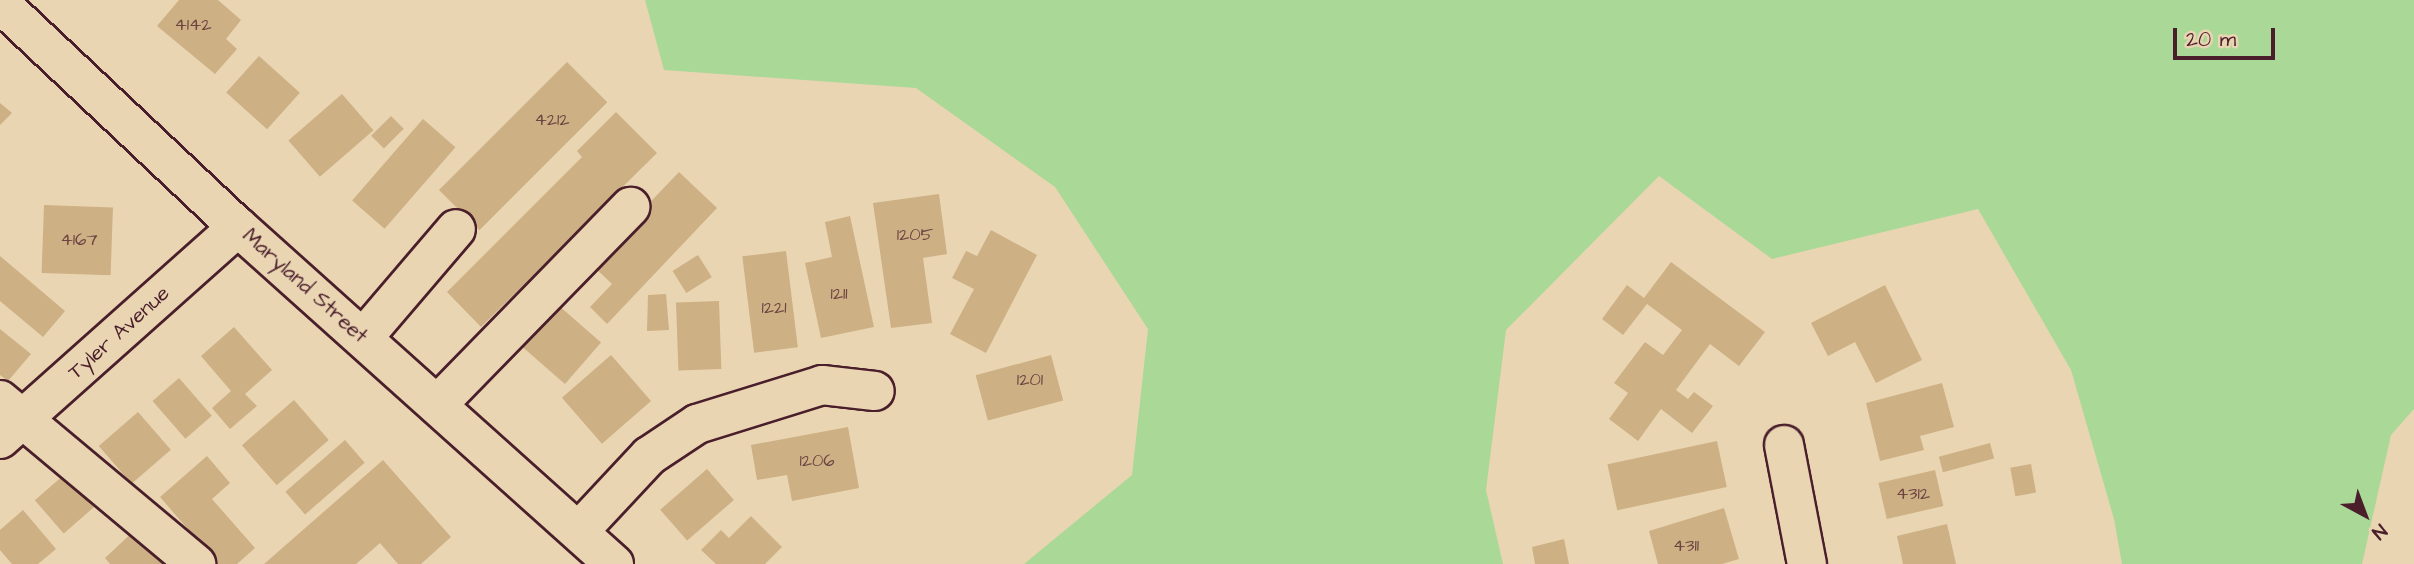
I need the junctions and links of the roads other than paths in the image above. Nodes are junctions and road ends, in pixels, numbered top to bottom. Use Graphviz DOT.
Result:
graph roads {
  1 [pos="0,2"];
  2 [pos="630,207"];
  3 [pos="238,227"];
  4 [pos="456,229"];
  5 [pos="363,338"];
  6 [pos="875,391"];
  7 [pos="437,405"];
  8 [pos="8,419"];
  9 [pos="1784,445"];
  10 [pos="579,531"];
  11 [pos="196,564"];
  12 [pos="614,564"];
  13 [pos="1807,564"];
  1 -- 3 [label="street, Maryland Street"];
  2 -- 7 [label="street"];
  3 -- 5 [label="street, Maryland Street"];
  3 -- 8 [label="street, Tyler Avenue"];
  4 -- 5 [label="street"];
  5 -- 7 [label="street, Maryland Street"];
  6 -- 10 [label="street"];
  7 -- 10 [label="street, Maryland Street"];
  8 -- 11 [label="street"];
  9 -- 13 [label="street"];
  10 -- 12 [label="street, Maryland Street"];
}
